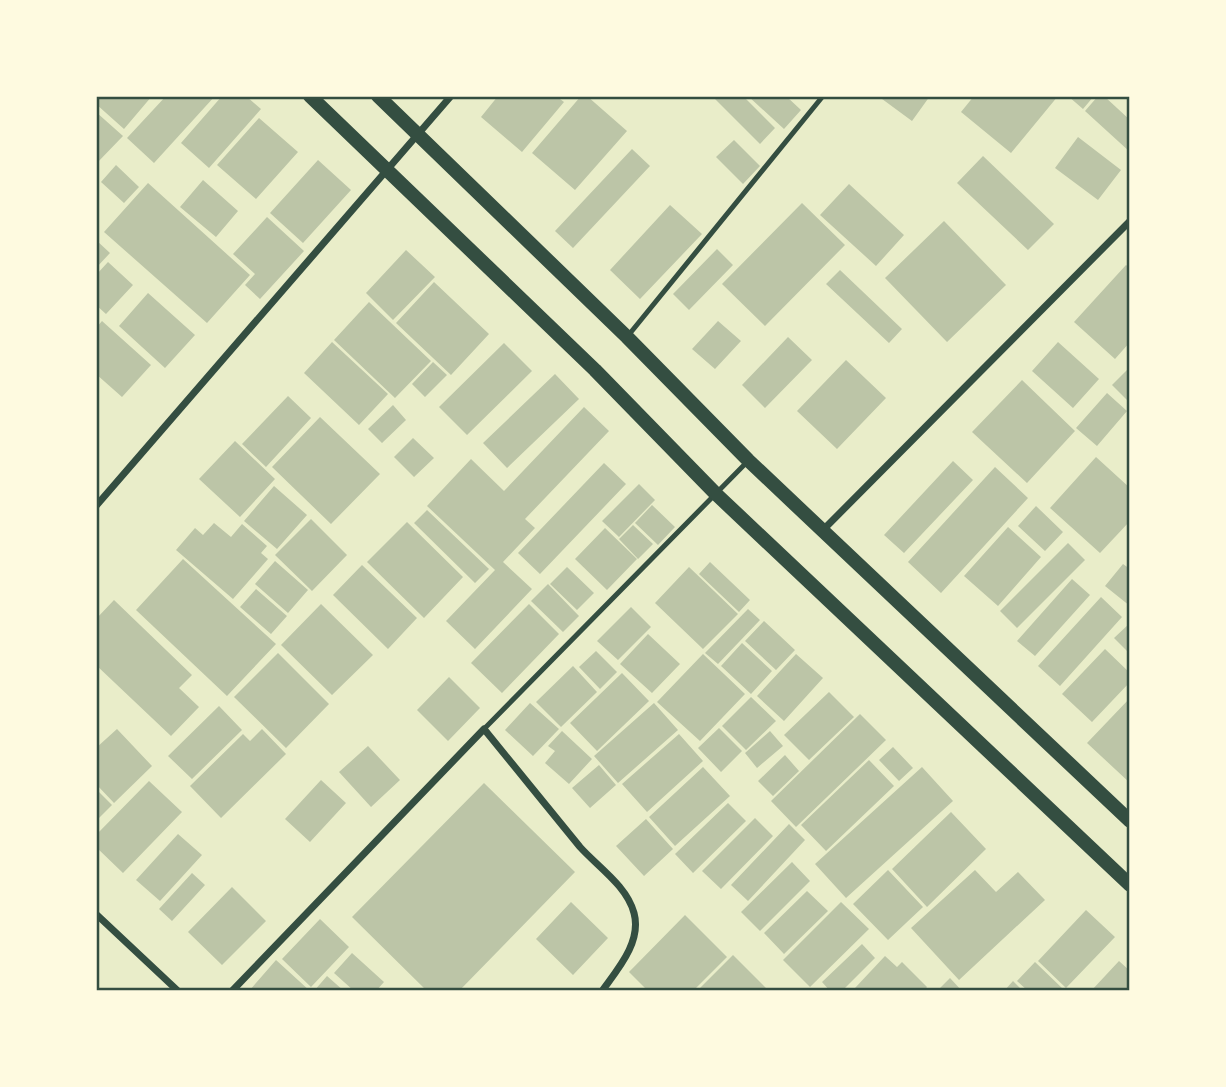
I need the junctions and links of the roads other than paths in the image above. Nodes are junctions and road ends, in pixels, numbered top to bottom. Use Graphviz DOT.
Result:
graph roads {
  1 [pos="310,96"];
  2 [pos="378,96"];
  3 [pos="451,96"];
  4 [pos="823,96"];
  5 [pos="417,133"];
  6 [pos="387,169"];
  7 [pos="1130,221"];
  8 [pos="627,337"];
  9 [pos="748,460"];
  10 [pos="715,493"];
  11 [pos="96,506"];
  12 [pos="823,530"];
  13 [pos="484,729"];
  14 [pos="1130,821"];
  15 [pos="1130,885"];
  16 [pos="96,914"];
  17 [pos="178,991"];
  18 [pos="232,991"];
  19 [pos="602,991"];
  1 -- 6 [label="main road"];
  2 -- 5 [label="main road"];
  3 -- 5 [label="street"];
  4 -- 8 [label="lane"];
  5 -- 6 [label="street"];
  5 -- 8 [label="main road"];
  6 -- 10 [label="main road"];
  6 -- 11 [label="street"];
  7 -- 12 [label="street"];
  8 -- 9 [label="main road"];
  9 -- 10 [label="lane"];
  9 -- 12 [label="main road"];
  10 -- 13 [label="lane"];
  10 -- 15 [label="main road"];
  12 -- 14 [label="main road"];
  13 -- 18 [label="street"];
  13 -- 19 [label="street"];
  16 -- 17 [label="street"];
}
